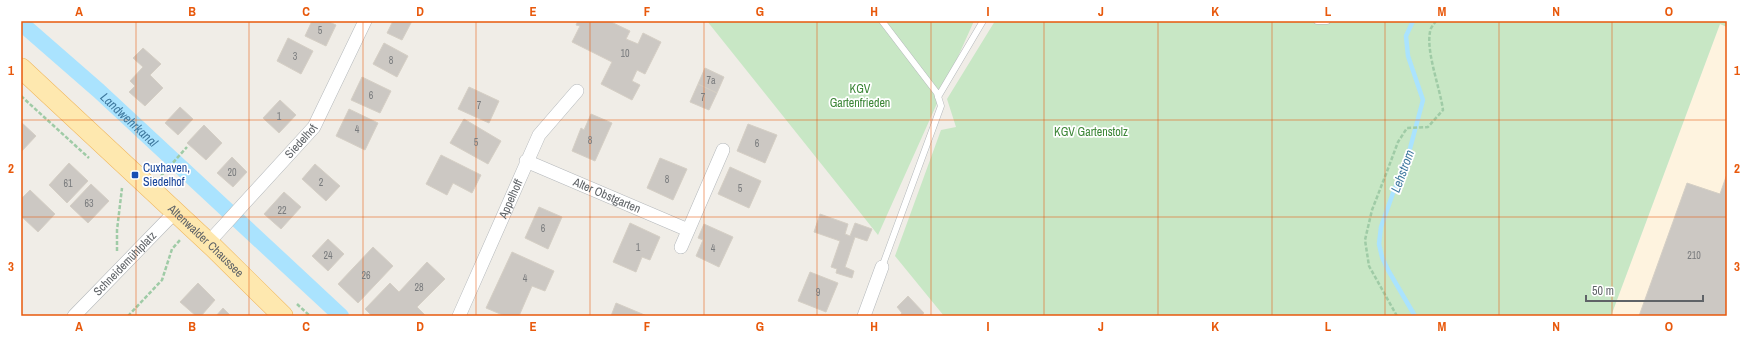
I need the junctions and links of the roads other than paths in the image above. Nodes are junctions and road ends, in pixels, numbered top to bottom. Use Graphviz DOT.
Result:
graph roads {
  1 [pos="365,21"];
  2 [pos="882,21"];
  3 [pos="983,21"];
  4 [pos="1317,21"];
  5 [pos="1327,21"];
  6 [pos="21,68"];
  7 [pos="577,91"];
  8 [pos="938,97"];
  9 [pos="723,150"];
  10 [pos="526,161"];
  11 [pos="169,218"];
  12 [pos="688,230"];
  13 [pos="208,243"];
  14 [pos="681,247"];
  15 [pos="882,266"];
  16 [pos="74,316"];
  17 [pos="283,316"];
  18 [pos="459,316"];
  19 [pos="864,316"];
  1 -- 13 [label="street, Siedelhof"];
  2 -- 8 [label="lane"];
  3 -- 8 [label="lane"];
  4 -- 5 [label="lane"];
  6 -- 11 [label="main road, Altenwalder Chaussee"];
  7 -- 10 [label="street, Appelhoff"];
  8 -- 15 [label="lane"];
  9 -- 12 [label="street"];
  10 -- 12 [label="street, Alter Obstgarten"];
  10 -- 18 [label="street, Appelhoff"];
  11 -- 13 [label="main road, Altenwalder Chaussee"];
  11 -- 16 [label="street, Schneidemühlplatz"];
  12 -- 14 [label="street"];
  13 -- 17 [label="main road, Altenwalder Chaussee"];
  15 -- 19 [label="street"];
}
